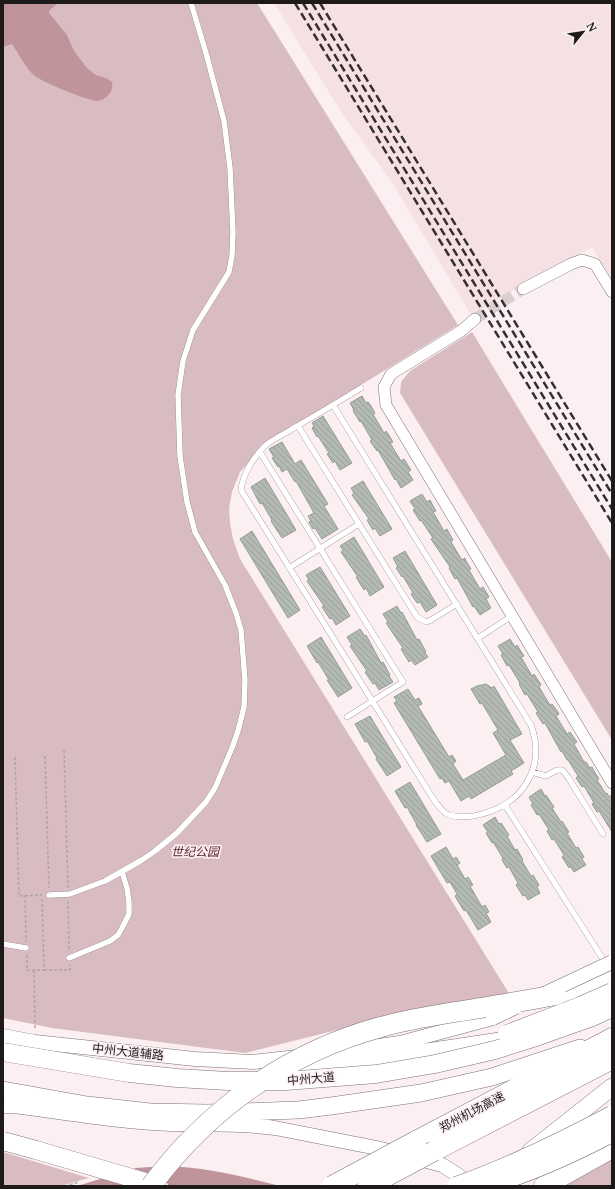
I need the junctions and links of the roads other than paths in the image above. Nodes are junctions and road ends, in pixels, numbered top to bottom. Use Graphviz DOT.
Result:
graph roads {
  1 [pos="191,3"];
  2 [pos="522,289"];
  3 [pos="612,292"];
  4 [pos="475,319"];
  5 [pos="361,388"];
  6 [pos="333,405"];
  7 [pos="298,426"];
  8 [pos="260,452"];
  9 [pos="359,524"];
  10 [pos="320,548"];
  11 [pos="288,568"];
  12 [pos="457,604"];
  13 [pos="512,616"];
  14 [pos="478,638"];
  15 [pos="372,702"];
  16 [pos="347,717"];
  17 [pos="532,772"];
  18 [pos="612,783"];
  19 [pos="505,805"];
  20 [pos="603,834"];
  21 [pos="122,872"];
  22 [pos="49,895"];
  23 [pos="3,944"];
  24 [pos="26,948"];
  25 [pos="70,958"];
  26 [pos="611,969"];
  27 [pos="612,992"];
  28 [pos="612,1008"];
  29 [pos="612,1016"];
  30 [pos="612,1035"];
  31 [pos="3,1036"];
  32 [pos="612,1038"];
  33 [pos="3,1052"];
  34 [pos="612,1059"];
  35 [pos="253,1062"];
  36 [pos="337,1076"];
  37 [pos="612,1087"];
  38 [pos="3,1090"];
  39 [pos="3,1106"];
  40 [pos="612,1107"];
  41 [pos="612,1115"];
  42 [pos="612,1134"];
  43 [pos="3,1141"];
  44 [pos="612,1148"];
  45 [pos="151,1186"];
  46 [pos="159,1186"];
  47 [pos="332,1186"];
  48 [pos="368,1186"];
  49 [pos="456,1186"];
  50 [pos="470,1186"];
  51 [pos="486,1186"];
  52 [pos="511,1186"];
  53 [pos="544,1186"];
  1 -- 21 [label="lane"];
  2 -- 3 [label="street"];
  4 -- 13 [label="street"];
  5 -- 6 [label="lane"];
  6 -- 7 [label="lane"];
  6 -- 12 [label="lane"];
  7 -- 8 [label="lane"];
  7 -- 9 [label="lane"];
  8 -- 10 [label="lane"];
  8 -- 11 [label="lane"];
  9 -- 10 [label="lane"];
  9 -- 12 [label="lane"];
  10 -- 11 [label="lane"];
  10 -- 15 [label="lane"];
  11 -- 15 [label="lane"];
  12 -- 14 [label="lane"];
  13 -- 14 [label="lane"];
  13 -- 18 [label="street"];
  14 -- 17 [label="lane"];
  15 -- 16 [label="lane"];
  15 -- 19 [label="lane"];
  17 -- 19 [label="lane"];
  17 -- 20 [label="lane"];
  19 -- 26 [label="lane"];
  21 -- 22 [label="lane"];
  21 -- 25 [label="lane"];
  23 -- 24 [label="lane"];
  26 -- 35 [label="street, bridge"];
  26 -- 45 [label="highway, bridge"];
  27 -- 36 [label="highway, bridge"];
  28 -- 36 [label="highway, 中州大道, bridge"];
  29 -- 35 [label="street"];
  30 -- 38 [label="main road"];
  31 -- 35 [label="street, 中州大道辅路"];
  32 -- 47 [label="highway, 郑州机场高速, bridge"];
  33 -- 36 [label="highway, 中州大道, bridge"];
  34 -- 48 [label="highway, 郑州机场高速, bridge"];
  37 -- 51 [label="main road"];
  39 -- 50 [label="street"];
  40 -- 52 [label="street"];
  41 -- 49 [label="highway, bridge"];
  42 -- 51 [label="highway, bridge"];
  43 -- 46 [label="highway, bridge"];
  44 -- 53 [label="highway"];
}
